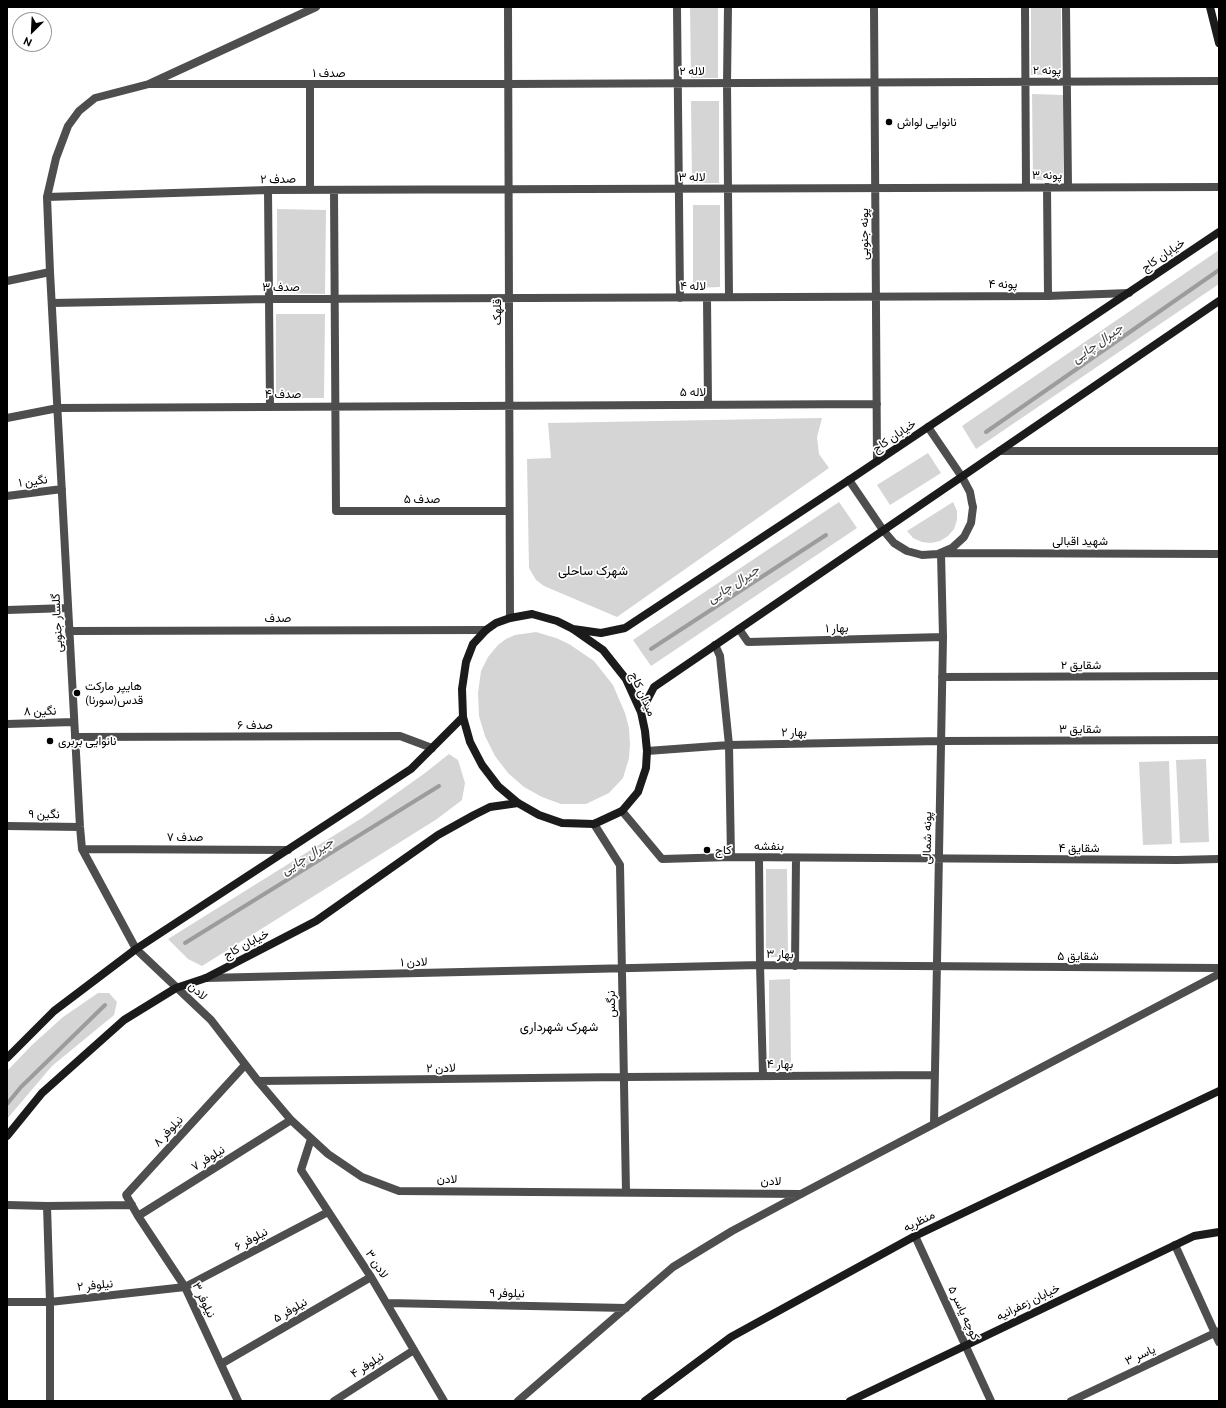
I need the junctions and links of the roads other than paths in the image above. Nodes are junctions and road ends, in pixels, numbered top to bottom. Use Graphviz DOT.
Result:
graph roads {
  1 [pos="316,7"];
  2 [pos="508,7"];
  3 [pos="677,7"];
  4 [pos="728,7"];
  5 [pos="874,7"];
  6 [pos="1025,7"];
  7 [pos="1066,7"];
  8 [pos="1210,7"];
  9 [pos="1219,43"];
  10 [pos="1219,81"];
  11 [pos="1026,82"];
  12 [pos="1067,82"];
  13 [pos="727,83"];
  14 [pos="875,83"];
  15 [pos="149,84"];
  16 [pos="509,84"];
  17 [pos="678,84"];
  18 [pos="310,85"];
  19 [pos="1026,187"];
  20 [pos="1047,187"];
  21 [pos="1068,187"];
  22 [pos="1219,187"];
  23 [pos="728,188"];
  24 [pos="876,188"];
  25 [pos="679,189"];
  26 [pos="268,190"];
  27 [pos="310,190"];
  28 [pos="334,190"];
  29 [pos="509,190"];
  30 [pos="47,198"];
  31 [pos="1219,232"];
  32 [pos="50,272"];
  33 [pos="7,281"];
  34 [pos="1129,293"];
  35 [pos="1048,296"];
  36 [pos="729,297"];
  37 [pos="876,297"];
  38 [pos="680,298"];
  39 [pos="707,298"];
  40 [pos="269,299"];
  41 [pos="334,299"];
  42 [pos="509,299"];
  43 [pos="1219,301"];
  44 [pos="52,303"];
  45 [pos="708,404"];
  46 [pos="877,404"];
  47 [pos="509,405"];
  48 [pos="270,406"];
  49 [pos="335,406"];
  50 [pos="58,408"];
  51 [pos="7,418"];
  52 [pos="928,427"];
  53 [pos="1000,451"];
  54 [pos="1219,451"];
  55 [pos="877,461"];
  56 [pos="962,477"];
  57 [pos="849,480"];
  58 [pos="62,490"];
  59 [pos="7,496"];
  60 [pos="509,511"];
  61 [pos="883,530"];
  62 [pos="941,553"];
  63 [pos="1219,554"];
  64 [pos="68,608"];
  65 [pos="7,610"];
  66 [pos="510,618"];
  67 [pos="573,629"];
  68 [pos="739,629"];
  69 [pos="486,630"];
  70 [pos="69,631"];
  71 [pos="943,637"];
  72 [pos="715,645"];
  73 [pos="1219,676"];
  74 [pos="942,677"];
  75 [pos="641,712"];
  76 [pos="464,716"];
  77 [pos="74,722"];
  78 [pos="7,724"];
  79 [pos="75,737"];
  80 [pos="1219,740"];
  81 [pos="941,741"];
  82 [pos="729,745"];
  83 [pos="432,748"];
  84 [pos="647,751"];
  85 [pos="518,803"];
  86 [pos="622,811"];
  87 [pos="594,824"];
  88 [pos="7,826"];
  89 [pos="80,827"];
  90 [pos="82,849"];
  91 [pos="288,850"];
  92 [pos="731,858"];
  93 [pos="759,858"];
  94 [pos="796,858"];
  95 [pos="939,859"];
  96 [pos="1219,859"];
  97 [pos="136,949"];
  98 [pos="760,965"];
  99 [pos="795,966"];
  100 [pos="937,967"];
  101 [pos="1219,968"];
  102 [pos="623,969"];
  103 [pos="1219,974"];
  104 [pos="206,978"];
  105 [pos="176,988"];
  106 [pos="7,1058"];
  107 [pos="245,1065"];
  108 [pos="935,1075"];
  109 [pos="763,1076"];
  110 [pos="624,1077"];
  111 [pos="258,1081"];
  112 [pos="1219,1091"];
  113 [pos="290,1120"];
  114 [pos="934,1124"];
  115 [pos="7,1136"];
  116 [pos="311,1139"];
  117 [pos="626,1192"];
  118 [pos="801,1194"];
  119 [pos="7,1205"];
  120 [pos="132,1205"];
  121 [pos="47,1206"];
  122 [pos="328,1212"];
  123 [pos="138,1216"];
  124 [pos="1219,1232"];
  125 [pos="915,1236"];
  126 [pos="1175,1245"];
  127 [pos="371,1277"];
  128 [pos="185,1288"];
  129 [pos="7,1302"];
  130 [pos="50,1302"];
  131 [pos="387,1303"];
  132 [pos="626,1308"];
  133 [pos="1217,1332"];
  134 [pos="1219,1342"];
  135 [pos="966,1346"];
  136 [pos="414,1350"];
  137 [pos="221,1364"];
  138 [pos="50,1401"];
  139 [pos="238,1401"];
  140 [pos="334,1401"];
  141 [pos="444,1401"];
  142 [pos="518,1401"];
  143 [pos="645,1401"];
  144 [pos="850,1401"];
  145 [pos="991,1401"];
  146 [pos="1071,1401"];
  1 -- 15 [label="street"];
  2 -- 16 [label="street, قلهک"];
  3 -- 17 [label="street"];
  4 -- 13 [label="street"];
  5 -- 14 [label="street, پونه جنوبی"];
  6 -- 11 [label="street"];
  7 -- 12 [label="street"];
  8 -- 9 [label="main road"];
  10 -- 12 [label="street, پونه ۲"];
  11 -- 12 [label="street, پونه ۲"];
  11 -- 14 [label="street, پونه ۲"];
  11 -- 19 [label="street"];
  12 -- 21 [label="street"];
  13 -- 14 [label="street, لاله ۲"];
  13 -- 17 [label="street, لاله ۲"];
  13 -- 23 [label="street"];
  14 -- 24 [label="street, پونه جنوبی"];
  15 -- 18 [label="street, صدف ۱"];
  15 -- 30 [label="street, گلسار جنوبی"];
  16 -- 17 [label="street, لاله ۲"];
  16 -- 18 [label="street, صدف ۱"];
  16 -- 29 [label="street, قلهک"];
  17 -- 25 [label="street"];
  18 -- 27 [label="street"];
  19 -- 20 [label="street, پونه ۳"];
  19 -- 24 [label="street, پونه ۳"];
  20 -- 21 [label="street, پونه ۳"];
  20 -- 35 [label="street"];
  21 -- 22 [label="street, پونه ۳"];
  23 -- 24 [label="street, لاله ۳"];
  23 -- 25 [label="street, لاله ۳"];
  23 -- 36 [label="street"];
  24 -- 37 [label="street, پونه جنوبی"];
  25 -- 29 [label="street, لاله ۳"];
  25 -- 38 [label="street"];
  26 -- 27 [label="street, صدف ۲"];
  26 -- 30 [label="street, صدف ۲"];
  26 -- 40 [label="street"];
  27 -- 28 [label="street, صدف ۲"];
  28 -- 29 [label="street, صدف ۲"];
  28 -- 41 [label="street"];
  29 -- 42 [label="street, قلهک"];
  30 -- 32 [label="street, گلسار جنوبی"];
  31 -- 34 [label="main road, خیابان کاج"];
  32 -- 33 [label="street"];
  32 -- 44 [label="street, گلسار جنوبی"];
  34 -- 35 [label="street, پونه ۴"];
  34 -- 52 [label="main road, خیابان کاج"];
  35 -- 37 [label="street, پونه ۴"];
  36 -- 37 [label="street, لاله ۴"];
  36 -- 39 [label="street, لاله ۴"];
  37 -- 46 [label="street, پونه جنوبی"];
  38 -- 39 [label="street, لاله ۴"];
  38 -- 42 [label="street, لاله ۴"];
  39 -- 45 [label="street"];
  40 -- 41 [label="street, صدف ۳"];
  40 -- 44 [label="street, صدف ۳"];
  40 -- 48 [label="street"];
  41 -- 42 [label="street, صدف ۳"];
  41 -- 49 [label="street"];
  42 -- 47 [label="street, قلهک"];
  43 -- 53 [label="main road"];
  44 -- 50 [label="street, گلسار جنوبی"];
  45 -- 46 [label="street, لاله ۵"];
  45 -- 47 [label="street, لاله ۵"];
  46 -- 55 [label="street, پونه جنوبی"];
  47 -- 49 [label="street, صدف ۴"];
  47 -- 60 [label="street, قلهک"];
  48 -- 49 [label="street, صدف ۴"];
  48 -- 50 [label="street, صدف ۴"];
  49 -- 60 [label="street, صدف ۵"];
  50 -- 51 [label="street, صدف ۴"];
  50 -- 58 [label="street, گلسار جنوبی"];
  52 -- 55 [label="main road, خیابان کاج"];
  52 -- 56 [label="street"];
  53 -- 54 [label="street"];
  53 -- 56 [label="main road"];
  55 -- 57 [label="main road, خیابان کاج"];
  56 -- 61 [label="main road"];
  56 -- 62 [label="street"];
  57 -- 61 [label="street, شهید اقبالی"];
  57 -- 67 [label="main road, خیابان کاج"];
  58 -- 59 [label="street, نگین ۱"];
  58 -- 64 [label="street, گلسار جنوبی"];
  60 -- 66 [label="street, قلهک"];
  61 -- 62 [label="street, شهید اقبالی"];
  61 -- 68 [label="main road"];
  62 -- 63 [label="street, شهید اقبالی"];
  62 -- 71 [label="street, پونه شمالی"];
  64 -- 65 [label="street"];
  64 -- 70 [label="street, گلسار جنوبی"];
  66 -- 67 [label="main road, میدان کاج"];
  66 -- 69 [label="main road, میدان کاج"];
  67 -- 75 [label="main road, میدان کاج"];
  68 -- 71 [label="street, بهار ۱"];
  68 -- 72 [label="main road"];
  69 -- 70 [label="street, صدف"];
  69 -- 76 [label="main road, میدان کاج"];
  70 -- 77 [label="street, گلسار جنوبی"];
  71 -- 74 [label="street, پونه شمالی"];
  72 -- 75 [label="main road"];
  72 -- 82 [label="street"];
  73 -- 74 [label="street, شقایق ۲"];
  74 -- 81 [label="street, پونه شمالی"];
  75 -- 84 [label="main road, میدان کاج"];
  76 -- 83 [label="main road"];
  76 -- 85 [label="main road, میدان کاج"];
  77 -- 78 [label="street, نگین ۸"];
  77 -- 79 [label="street, گلسار جنوبی"];
  79 -- 83 [label="street, صدف ۶"];
  79 -- 89 [label="street, گلسار جنوبی"];
  80 -- 81 [label="street, شقایق ۳"];
  81 -- 82 [label="street, بهار ۲"];
  81 -- 95 [label="street, پونه شمالی"];
  82 -- 84 [label="street, بهار ۲"];
  82 -- 92 [label="street"];
  83 -- 91 [label="main road"];
  84 -- 86 [label="main road, میدان کاج"];
  85 -- 87 [label="main road, میدان کاج"];
  85 -- 104 [label="main road, خیابان کاج"];
  86 -- 87 [label="main road, میدان کاج"];
  86 -- 92 [label="street, بنفشه"];
  87 -- 102 [label="street, نرگس"];
  88 -- 89 [label="street, نگین ۹"];
  89 -- 90 [label="street, گلسار جنوبی"];
  90 -- 91 [label="street, صدف ۷"];
  90 -- 97 [label="street, گلسار جنوبی"];
  91 -- 97 [label="main road"];
  92 -- 93 [label="street, بنفشه"];
  93 -- 94 [label="street, بنفشه"];
  93 -- 98 [label="street"];
  94 -- 95 [label="street, بنفشه"];
  94 -- 99 [label="street"];
  95 -- 96 [label="street, شقایق ۴"];
  95 -- 100 [label="street, پونه شمالی"];
  97 -- 105 [label="street, گلسار جنوبی"];
  97 -- 106 [label="main road"];
  98 -- 99 [label="street, بهار ۳"];
  98 -- 102 [label="street, بهار ۳"];
  98 -- 109 [label="street"];
  99 -- 100 [label="street, بهار ۳"];
  100 -- 101 [label="street, شقایق ۵"];
  100 -- 108 [label="street, پونه شمالی"];
  102 -- 104 [label="street, لادن ۱"];
  102 -- 110 [label="street, نرگس"];
  103 -- 114 [label="street"];
  104 -- 105 [label="main road, خیابان کاج"];
  105 -- 107 [label="street, لادن"];
  105 -- 115 [label="main road, خیابان کاج"];
  107 -- 111 [label="street, لادن"];
  107 -- 120 [label="street, نیلوفر ۸"];
  108 -- 109 [label="street, بهار ۴"];
  108 -- 114 [label="street, پونه شمالی"];
  109 -- 110 [label="street, بهار ۴"];
  110 -- 111 [label="street, لادن ۲"];
  110 -- 117 [label="street, نرگس"];
  111 -- 113 [label="street, لادن"];
  112 -- 125 [label="main road, منظریه"];
  113 -- 116 [label="street, لادن"];
  113 -- 123 [label="street, نیلوفر ۷"];
  114 -- 118 [label="street"];
  116 -- 117 [label="street, لادن"];
  116 -- 122 [label="street, لادن ۳"];
  117 -- 118 [label="street, لادن"];
  118 -- 132 [label="street"];
  119 -- 121 [label="street"];
  120 -- 121 [label="street"];
  120 -- 123 [label="street, نیلوفر ۸"];
  121 -- 130 [label="street"];
  122 -- 127 [label="street, لادن ۳"];
  122 -- 128 [label="street, نیلوفر ۶"];
  123 -- 128 [label="street, نیلوفر ۳"];
  124 -- 126 [label="main road, خیابان زعفرانیه"];
  125 -- 135 [label="street, کوچه یاسر ۵"];
  125 -- 143 [label="main road, منظریه"];
  126 -- 133 [label="street"];
  126 -- 135 [label="main road, خیابان زعفرانیه"];
  127 -- 131 [label="street, لادن ۳"];
  127 -- 137 [label="street, نیلوفر ۵"];
  128 -- 130 [label="street, نیلوفر ۲"];
  128 -- 137 [label="street, نیلوفر ۳"];
  129 -- 130 [label="street, نیلوفر ۲"];
  130 -- 138 [label="street"];
  131 -- 132 [label="street, نیلوفر ۹"];
  131 -- 136 [label="street, لادن ۳"];
  132 -- 142 [label="street"];
  133 -- 134 [label="street"];
  133 -- 146 [label="street, یاسر ۳"];
  135 -- 144 [label="main road, خیابان زعفرانیه"];
  135 -- 145 [label="street, کوچه یاسر ۵"];
  136 -- 140 [label="street, نیلوفر ۴"];
  136 -- 141 [label="street, لادن ۳"];
  137 -- 139 [label="street, نیلوفر ۳"];
}
